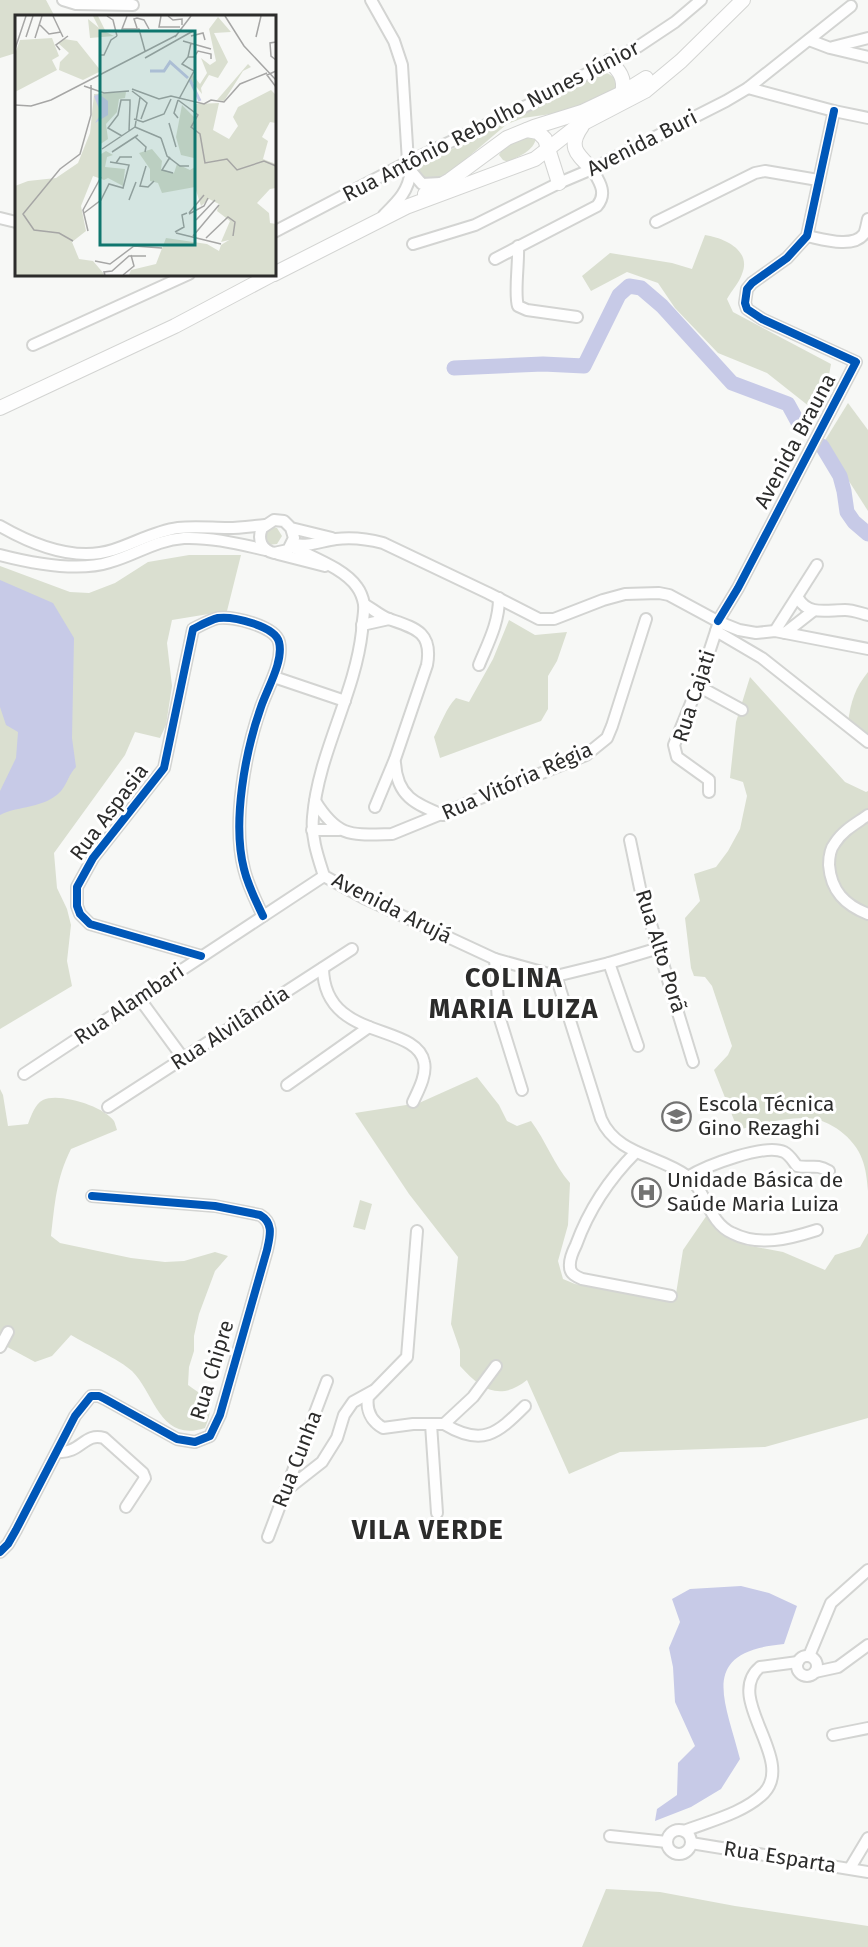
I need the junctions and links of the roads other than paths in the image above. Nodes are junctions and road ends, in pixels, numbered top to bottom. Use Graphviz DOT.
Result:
graph roads {
  1 [pos="63,0"];
  2 [pos="371,0"];
  3 [pos="701,0"];
  4 [pos="744,0"];
  5 [pos="133,3"];
  6 [pos="851,6"];
  7 [pos="868,38"];
  8 [pos="809,40"];
  9 [pos="700,43"];
  10 [pos="830,48"];
  11 [pos="868,57"];
  12 [pos="609,61"];
  13 [pos="748,88"];
  14 [pos="622,93"];
  15 [pos="834,111"];
  16 [pos="868,117"];
  17 [pos="584,123"];
  18 [pos="527,130"];
  19 [pos="500,143"];
  20 [pos="547,150"];
  21 [pos="535,159"];
  22 [pos="552,165"];
  23 [pos="409,166"];
  24 [pos="511,169"];
  25 [pos="592,169"];
  26 [pos="450,180"];
  27 [pos="818,180"];
  28 [pos="559,183"];
  29 [pos="406,207"];
  30 [pos="0,218"];
  31 [pos="868,219"];
  32 [pos="379,221"];
  33 [pos="15,222"];
  34 [pos="656,222"];
  35 [pos="276,231"];
  36 [pos="807,236"];
  37 [pos="413,244"];
  38 [pos="518,246"];
  39 [pos="495,259"];
  40 [pos="276,273"];
  41 [pos="185,276"];
  42 [pos="270,276"];
  43 [pos="577,317"];
  44 [pos="33,345"];
  45 [pos="856,362"];
  46 [pos="868,368"];
  47 [pos="1,408"];
  48 [pos="265,525"];
  49 [pos="0,526"];
  50 [pos="291,528"];
  51 [pos="336,539"];
  52 [pos="292,545"];
  53 [pos="266,550"];
  54 [pos="278,554"];
  55 [pos="0,555"];
  56 [pos="817,566"];
  57 [pos="332,567"];
  58 [pos="499,598"];
  59 [pos="798,598"];
  60 [pos="364,604"];
  61 [pos="813,611"];
  62 [pos="868,615"];
  63 [pos="389,619"];
  64 [pos="646,619"];
  65 [pos="362,625"];
  66 [pos="717,625"];
  67 [pos="780,632"];
  68 [pos="868,649"];
  69 [pos="479,665"];
  70 [pos="274,676"];
  71 [pos="698,686"];
  72 [pos="345,701"];
  73 [pos="742,710"];
  74 [pos="868,742"];
  75 [pos="395,759"];
  76 [pos="708,792"];
  77 [pos="315,801"];
  78 [pos="375,807"];
  79 [pos="443,815"];
  80 [pos="868,815"];
  81 [pos="312,830"];
  82 [pos="339,830"];
  83 [pos="630,840"];
  84 [pos="324,876"];
  85 [pos="868,914"];
  86 [pos="263,916"];
  87 [pos="659,948"];
  88 [pos="352,949"];
  89 [pos="201,956"];
  90 [pos="495,959"];
  91 [pos="609,963"];
  92 [pos="323,968"];
  93 [pos="556,976"];
  94 [pos="139,998"];
  95 [pos="369,1027"];
  96 [pos="638,1047"];
  97 [pos="183,1058"];
  98 [pos="693,1062"];
  99 [pos="24,1074"];
  100 [pos="287,1085"];
  101 [pos="522,1090"];
  102 [pos="413,1102"];
  103 [pos="108,1107"];
  104 [pos="636,1152"];
  105 [pos="829,1171"];
  106 [pos="688,1177"];
  107 [pos="92,1196"];
  108 [pos="817,1230"];
  109 [pos="417,1231"];
  110 [pos="671,1296"];
  111 [pos="8,1332"];
  112 [pos="0,1347"];
  113 [pos="496,1366"];
  114 [pos="327,1381"];
  115 [pos="372,1391"];
  116 [pos="525,1406"];
  117 [pos="431,1424"];
  118 [pos="444,1424"];
  119 [pos="57,1452"];
  120 [pos="285,1491"];
  121 [pos="126,1507"];
  122 [pos="436,1514"];
  123 [pos="268,1537"];
  124 [pos="0,1552"];
  125 [pos="868,1570"];
  126 [pos="868,1645"];
  127 [pos="809,1656"];
  128 [pos="798,1662"];
  129 [pos="815,1672"];
  130 [pos="868,1728"];
  131 [pos="833,1735"];
  132 [pos="684,1831"];
  133 [pos="610,1836"];
  134 [pos="868,1838"];
  135 [pos="667,1842"];
  136 [pos="691,1843"];
  137 [pos="850,1868"];
  138 [pos="868,1872"];
  1 -- 5 [label="street"];
  2 -- 23 [label="street"];
  3 -- 12 [label="street, Rua Antônio Rebolho Nunes Júnior"];
  4 -- 9 [label="main road"];
  6 -- 8 [label="street, Avenida Buri"];
  7 -- 10 [label="street"];
  8 -- 10 [label="street"];
  8 -- 13 [label="street, Avenida Buri"];
  9 -- 14 [label="main road"];
  9 -- 17 [label="main road"];
  10 -- 11 [label="street"];
  12 -- 14 [label="main road"];
  12 -- 23 [label="street, Rua Antônio Rebolho Nunes Júnior"];
  13 -- 15 [label="street"];
  13 -- 25 [label="street, Avenida Buri"];
  14 -- 18 [label="main road"];
  15 -- 16 [label="street"];
  15 -- 27 [label="street"];
  17 -- 20 [label="main road"];
  17 -- 25 [label="main road"];
  18 -- 19 [label="main road"];
  18 -- 20 [label="main road"];
  19 -- 24 [label="main road"];
  19 -- 26 [label="main road"];
  20 -- 21 [label="main road"];
  20 -- 22 [label="main road"];
  21 -- 22 [label="main road"];
  21 -- 24 [label="main road"];
  22 -- 28 [label="main road"];
  23 -- 26 [label="street"];
  23 -- 32 [label="street"];
  23 -- 35 [label="street, Rua Antônio Rebolho Nunes Júnior"];
  24 -- 29 [label="main road"];
  25 -- 28 [label="street, Avenida Buri"];
  25 -- 38 [label="street"];
  26 -- 29 [label="main road"];
  27 -- 34 [label="street"];
  27 -- 36 [label="street"];
  28 -- 37 [label="street, Avenida Buri"];
  29 -- 32 [label="main road"];
  30 -- 33 [label="street"];
  31 -- 36 [label="street"];
  32 -- 40 [label="main road"];
  36 -- 45 [label="street, Avenida Brauna"];
  38 -- 39 [label="street"];
  38 -- 43 [label="street"];
  41 -- 44 [label="street"];
  42 -- 47 [label="main road"];
  45 -- 46 [label="street"];
  45 -- 66 [label="street, Avenida Brauna"];
  48 -- 49 [label="street"];
  48 -- 50 [label="street"];
  48 -- 53 [label="street"];
  50 -- 51 [label="street"];
  50 -- 52 [label="street"];
  51 -- 52 [label="street"];
  51 -- 58 [label="street"];
  52 -- 54 [label="street"];
  52 -- 57 [label="street"];
  53 -- 54 [label="street"];
  53 -- 55 [label="street"];
  54 -- 57 [label="street"];
  56 -- 59 [label="street"];
  57 -- 60 [label="street"];
  58 -- 66 [label="street"];
  58 -- 69 [label="street"];
  59 -- 61 [label="street"];
  59 -- 67 [label="street"];
  60 -- 63 [label="street"];
  60 -- 65 [label="street, Avenida Arujá"];
  61 -- 62 [label="street"];
  61 -- 67 [label="street"];
  63 -- 65 [label="street"];
  63 -- 75 [label="street"];
  64 -- 79 [label="street, Rua Vitória Régia"];
  65 -- 72 [label="street, Avenida Arujá"];
  66 -- 67 [label="street"];
  66 -- 71 [label="street, Rua Cajati"];
  66 -- 74 [label="street"];
  67 -- 68 [label="street"];
  70 -- 72 [label="street"];
  70 -- 86 [label="street"];
  70 -- 89 [label="street, Rua Aspasia"];
  71 -- 73 [label="street"];
  71 -- 76 [label="street, Rua Cajati"];
  72 -- 77 [label="street, Avenida Arujá"];
  75 -- 78 [label="street"];
  75 -- 79 [label="street"];
  77 -- 81 [label="street, Avenida Arujá"];
  77 -- 82 [label="street"];
  79 -- 82 [label="street, Rua Vitória Régia"];
  80 -- 85 [label="street"];
  81 -- 82 [label="street, Rua Vitória Régia"];
  81 -- 84 [label="street, Avenida Arujá"];
  83 -- 87 [label="street, Rua Alto Porã"];
  84 -- 86 [label="street, Rua Alambari"];
  84 -- 90 [label="street, Avenida Arujá"];
  86 -- 89 [label="street, Rua Alambari"];
  87 -- 91 [label="street"];
  87 -- 98 [label="street, Rua Alto Porã"];
  88 -- 92 [label="street, Rua Alvilândia"];
  89 -- 94 [label="street, Rua Alambari"];
  90 -- 93 [label="street, Avenida Arujá"];
  90 -- 101 [label="street"];
  91 -- 93 [label="street"];
  91 -- 96 [label="street"];
  92 -- 95 [label="street"];
  92 -- 97 [label="street, Rua Alvilândia"];
  93 -- 104 [label="street"];
  94 -- 97 [label="street"];
  94 -- 99 [label="street, Rua Alambari"];
  95 -- 100 [label="street"];
  95 -- 102 [label="street"];
  97 -- 103 [label="street, Rua Alvilândia"];
  104 -- 106 [label="street"];
  104 -- 110 [label="street"];
  105 -- 106 [label="street"];
  106 -- 108 [label="street"];
  107 -- 119 [label="street, Rua Chipre"];
  109 -- 115 [label="street"];
  111 -- 112 [label="street"];
  113 -- 118 [label="street"];
  114 -- 120 [label="street, Rua Cunha"];
  115 -- 117 [label="street"];
  115 -- 120 [label="street"];
  116 -- 118 [label="street"];
  117 -- 118 [label="street"];
  117 -- 122 [label="street"];
  119 -- 121 [label="street"];
  119 -- 124 [label="street, Rua Chipre"];
  120 -- 123 [label="street, Rua Cunha"];
  125 -- 127 [label="street"];
  126 -- 129 [label="street"];
  127 -- 128 [label="street"];
  127 -- 129 [label="street"];
  128 -- 129 [label="street"];
  128 -- 132 [label="street"];
  130 -- 131 [label="street"];
  132 -- 135 [label="street"];
  132 -- 136 [label="street"];
  133 -- 135 [label="street"];
  134 -- 137 [label="street"];
  135 -- 136 [label="street"];
  136 -- 137 [label="street, Rua Esparta"];
  137 -- 138 [label="street, Rua Esparta"];
}
